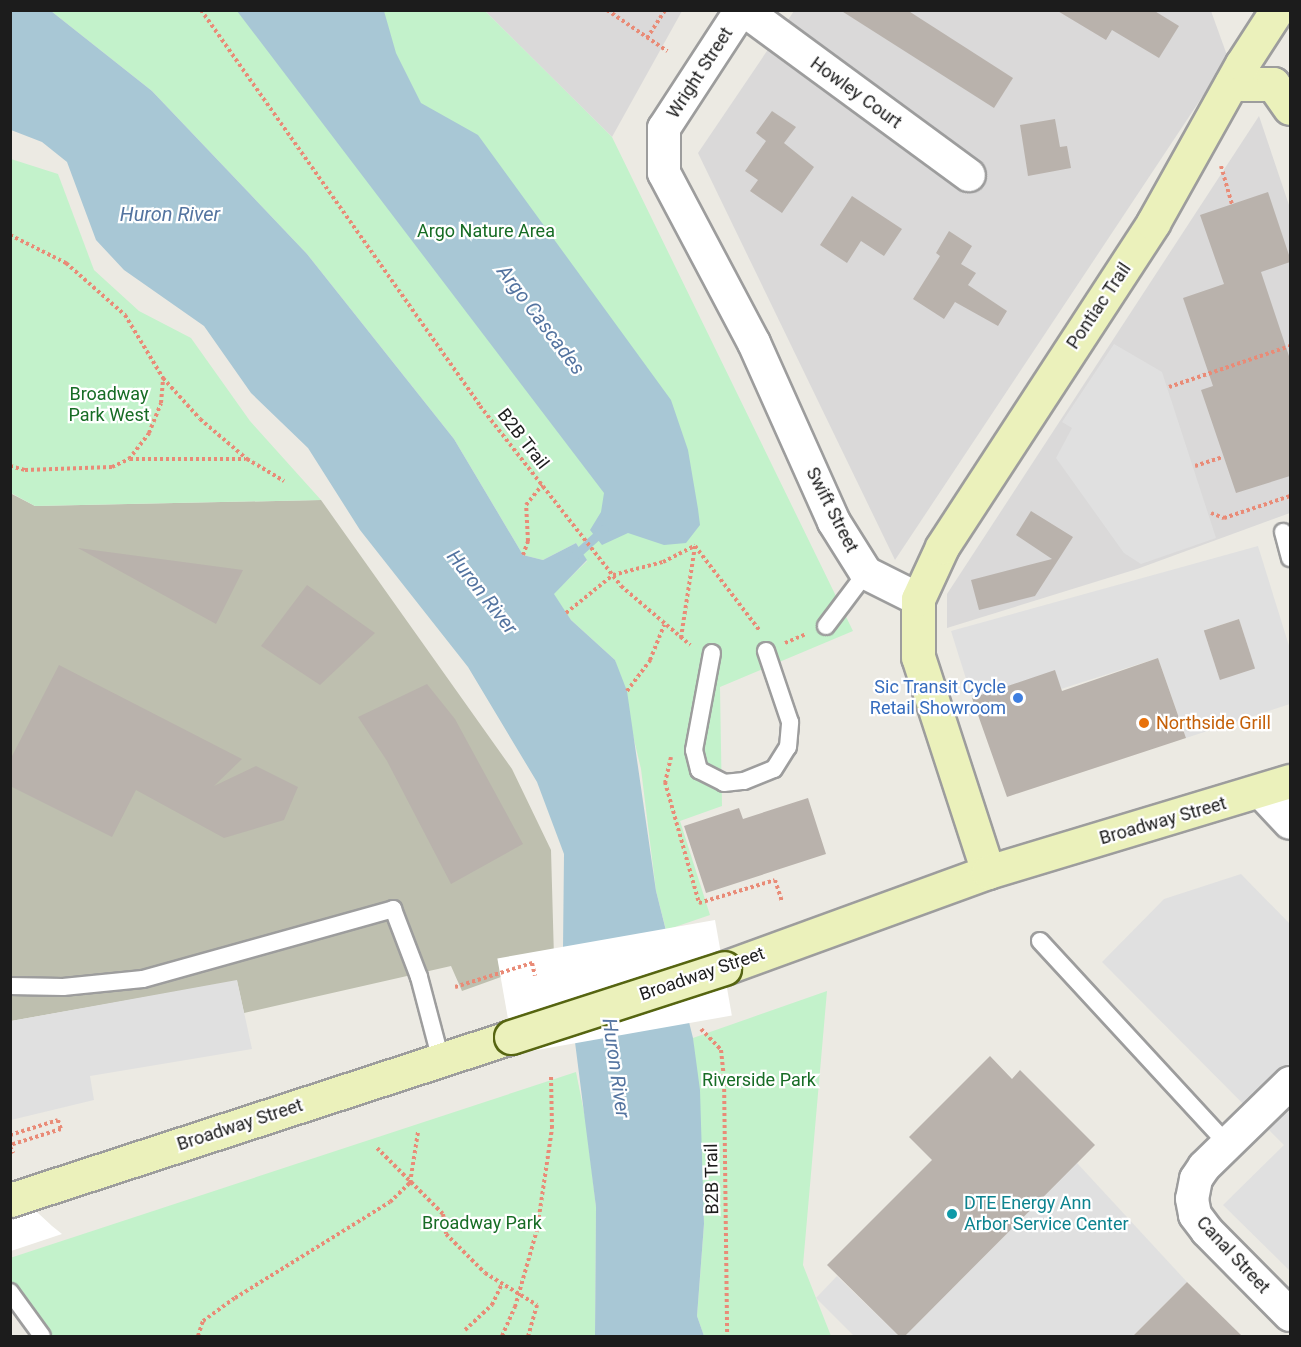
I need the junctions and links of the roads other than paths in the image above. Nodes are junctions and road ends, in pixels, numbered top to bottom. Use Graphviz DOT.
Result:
graph roads {
  1 [pos="742,10"];
  2 [pos="1278,10"];
  3 [pos="1290,34"];
  4 [pos="1231,84"];
  5 [pos="1290,108"];
  6 [pos="664,173"];
  7 [pos="969,175"];
  8 [pos="1283,532"];
  9 [pos="1290,558"];
  10 [pos="866,573"];
  11 [pos="918,599"];
  12 [pos="826,626"];
  13 [pos="704,651"];
  14 [pos="766,651"];
  15 [pos="1276,787"];
  16 [pos="1290,823"];
  17 [pos="988,872"];
  18 [pos="1040,941"];
  19 [pos="10,986"];
  20 [pos="441,1060"];
  21 [pos="1290,1083"];
  22 [pos="1227,1144"];
  23 [pos="15,1198"];
  24 [pos="10,1292"];
  25 [pos="1290,1315"];
  26 [pos="42,1336"];
  1 -- 6 [label="street, Wright Street"];
  1 -- 7 [label="street, Howley Court"];
  2 -- 3 [label="main road"];
  2 -- 4 [label="main road, Pontiac Trail"];
  4 -- 5 [label="main road"];
  4 -- 11 [label="main road, Pontiac Trail"];
  6 -- 10 [label="street, Swift Street"];
  8 -- 9 [label="lane"];
  10 -- 11 [label="street, Swift Street"];
  10 -- 12 [label="lane"];
  11 -- 17 [label="main road"];
  13 -- 14 [label="lane"];
  15 -- 16 [label="street"];
  15 -- 17 [label="main road, Broadway Street"];
  17 -- 20 [label="main road, Broadway Street, bridge"];
  18 -- 22 [label="lane"];
  19 -- 20 [label="lane"];
  20 -- 23 [label="main road, Broadway Street"];
  21 -- 22 [label="street, Canal Street"];
  22 -- 25 [label="street, Canal Street"];
  24 -- 26 [label="lane"];
}
